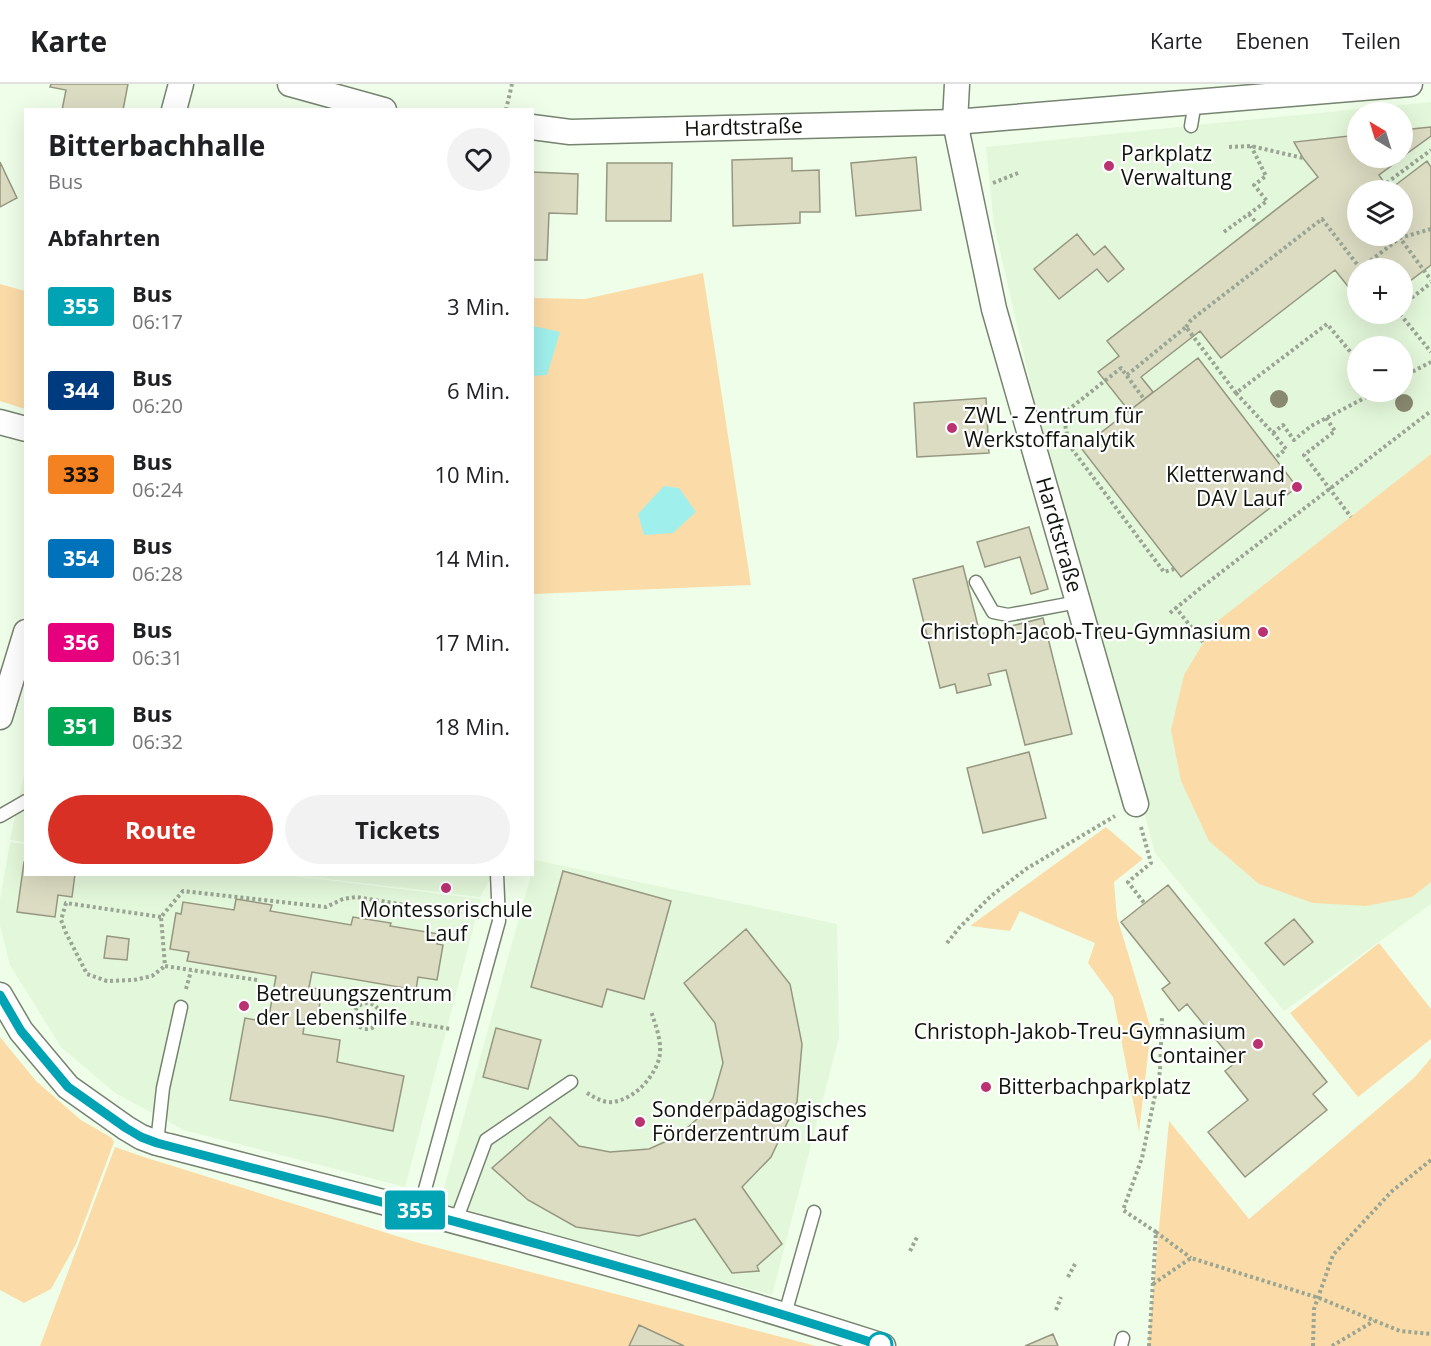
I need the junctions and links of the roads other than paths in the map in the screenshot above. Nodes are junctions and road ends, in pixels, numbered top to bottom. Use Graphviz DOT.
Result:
graph roads {
  1 [pos="181,84"];
  2 [pos="290,84"];
  3 [pos="957,84"];
  4 [pos="1410,84"];
  5 [pos="1195,102"];
  6 [pos="175,108"];
  7 [pos="377,108"];
  8 [pos="956,122"];
  9 [pos="1191,126"];
  10 [pos="534,127"];
  11 [pos="0,422"];
  12 [pos="24,428"];
  13 [pos="976,582"];
  14 [pos="1078,602"];
  15 [pos="24,637"];
  16 [pos="0,717"];
  17 [pos="24,802"];
  18 [pos="1136,804"];
  19 [pos="0,816"];
  20 [pos="497,876"];
  21 [pos="0,995"];
  22 [pos="181,1007"];
  23 [pos="571,1082"];
  24 [pos="157,1143"];
  25 [pos="419,1211"];
  26 [pos="814,1212"];
  27 [pos="456,1221"];
  28 [pos="785,1314"];
  29 [pos="883,1346"];
  1 -- 6 [label="street"];
  2 -- 7 [label="street"];
  3 -- 8 [label="street"];
  4 -- 5 [label="street, Hardtstraße"];
  5 -- 8 [label="street, Hardtstraße"];
  5 -- 9 [label="lane"];
  8 -- 10 [label="street, Hardtstraße"];
  8 -- 14 [label="street, Hardtstraße"];
  11 -- 12 [label="street"];
  13 -- 14 [label="lane"];
  14 -- 18 [label="street, Hardtstraße"];
  15 -- 16 [label="street"];
  17 -- 19 [label="lane"];
  20 -- 25 [label="lane"];
  21 -- 24 [label="street"];
  22 -- 24 [label="lane"];
  23 -- 27 [label="lane"];
  24 -- 25 [label="street"];
  25 -- 27 [label="street"];
  26 -- 28 [label="lane"];
  27 -- 28 [label="street"];
  28 -- 29 [label="street"];
}
